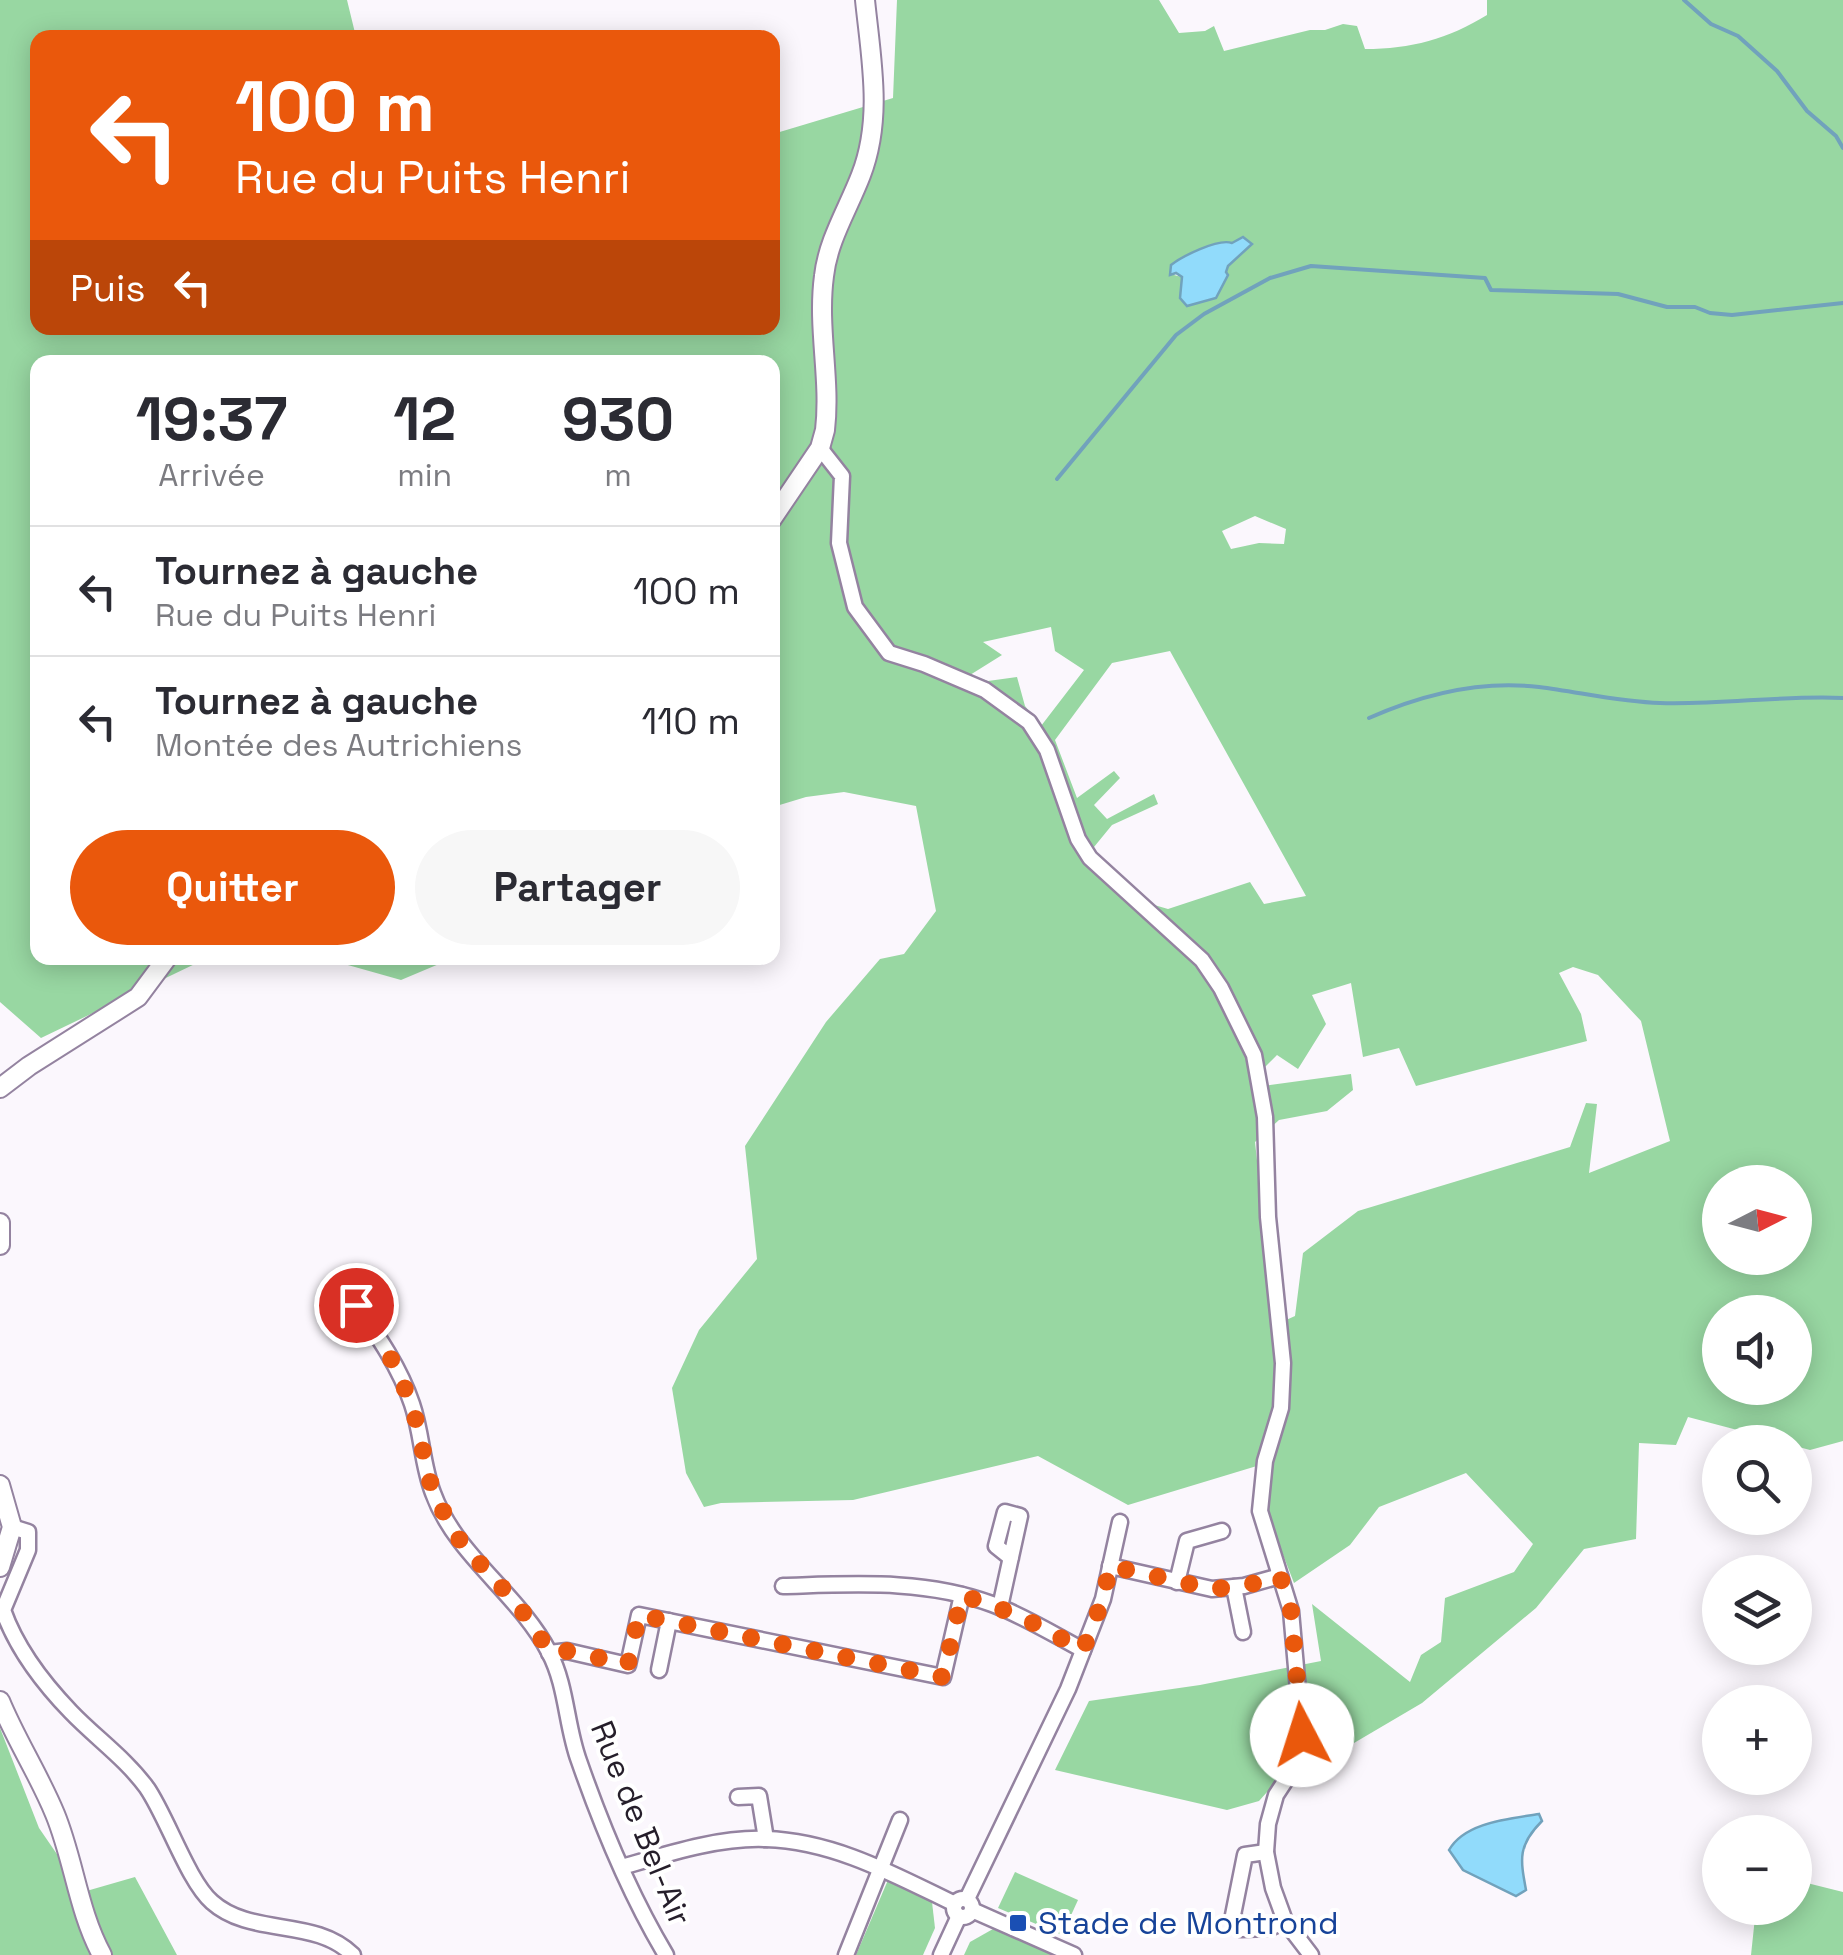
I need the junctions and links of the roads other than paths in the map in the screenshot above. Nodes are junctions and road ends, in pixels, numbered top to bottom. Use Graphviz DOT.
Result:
graph roads {
  1 [pos="864,0"];
  2 [pos="820,448"];
  3 [pos="780,507"];
  4 [pos="161,965"];
  5 [pos="0,1088"];
  6 [pos="0,1223"];
  7 [pos="0,1245"];
  8 [pos="356,1305"];
  9 [pos="0,1485"];
  10 [pos="1120,1522"];
  11 [pos="12,1527"];
  12 [pos="1222,1531"];
  13 [pos="1012,1558"];
  14 [pos="0,1566"];
  15 [pos="1110,1566"];
  16 [pos="1280,1576"];
  17 [pos="1177,1582"];
  18 [pos="783,1586"];
  19 [pos="1234,1587"];
  20 [pos="962,1595"];
  21 [pos="1000,1608"];
  22 [pos="669,1621"];
  23 [pos="1243,1632"];
  24 [pos="1083,1650"];
  25 [pos="550,1652"];
  26 [pos="659,1670"];
  27 [pos="0,1701"];
  28 [pos="738,1797"];
  29 [pos="900,1820"];
  30 [pos="766,1839"];
  31 [pos="1266,1852"];
  32 [pos="622,1866"];
  33 [pos="882,1868"];
  34 [pos="963,1908"];
  35 [pos="1285,1921"];
  36 [pos="102,1955"];
  37 [pos="354,1955"];
  38 [pos="666,1955"];
  39 [pos="846,1955"];
  40 [pos="941,1955"];
  41 [pos="1074,1955"];
  42 [pos="1311,1955"];
  1 -- 2 [label="main road"];
  2 -- 3 [label="main road"];
  2 -- 16 [label="street"];
  4 -- 5 [label="main road"];
  6 -- 7 [label="main road"];
  8 -- 25 [label="street, Rue de Bel-Air"];
  9 -- 11 [label="main road"];
  10 -- 15 [label="street"];
  11 -- 14 [label="main road"];
  11 -- 37 [label="street"];
  12 -- 17 [label="street"];
  13 -- 21 [label="street"];
  15 -- 17 [label="street"];
  15 -- 24 [label="street"];
  16 -- 19 [label="street"];
  16 -- 31 [label="street"];
  17 -- 19 [label="street"];
  18 -- 20 [label="street"];
  19 -- 23 [label="street"];
  20 -- 21 [label="street"];
  20 -- 22 [label="street"];
  21 -- 24 [label="street"];
  22 -- 25 [label="street"];
  22 -- 26 [label="street"];
  24 -- 34 [label="street"];
  25 -- 32 [label="street, Rue de Bel-Air"];
  27 -- 36 [label="main road"];
  28 -- 30 [label="street"];
  29 -- 33 [label="street"];
  30 -- 32 [label="street"];
  30 -- 33 [label="street"];
  31 -- 35 [label="street"];
  31 -- 35 [label="street"];
  32 -- 38 [label="street, Rue de Bel-Air"];
  33 -- 34 [label="street"];
  33 -- 39 [label="street"];
  34 -- 40 [label="street"];
  34 -- 41 [label="street"];
  35 -- 42 [label="street"];
}
